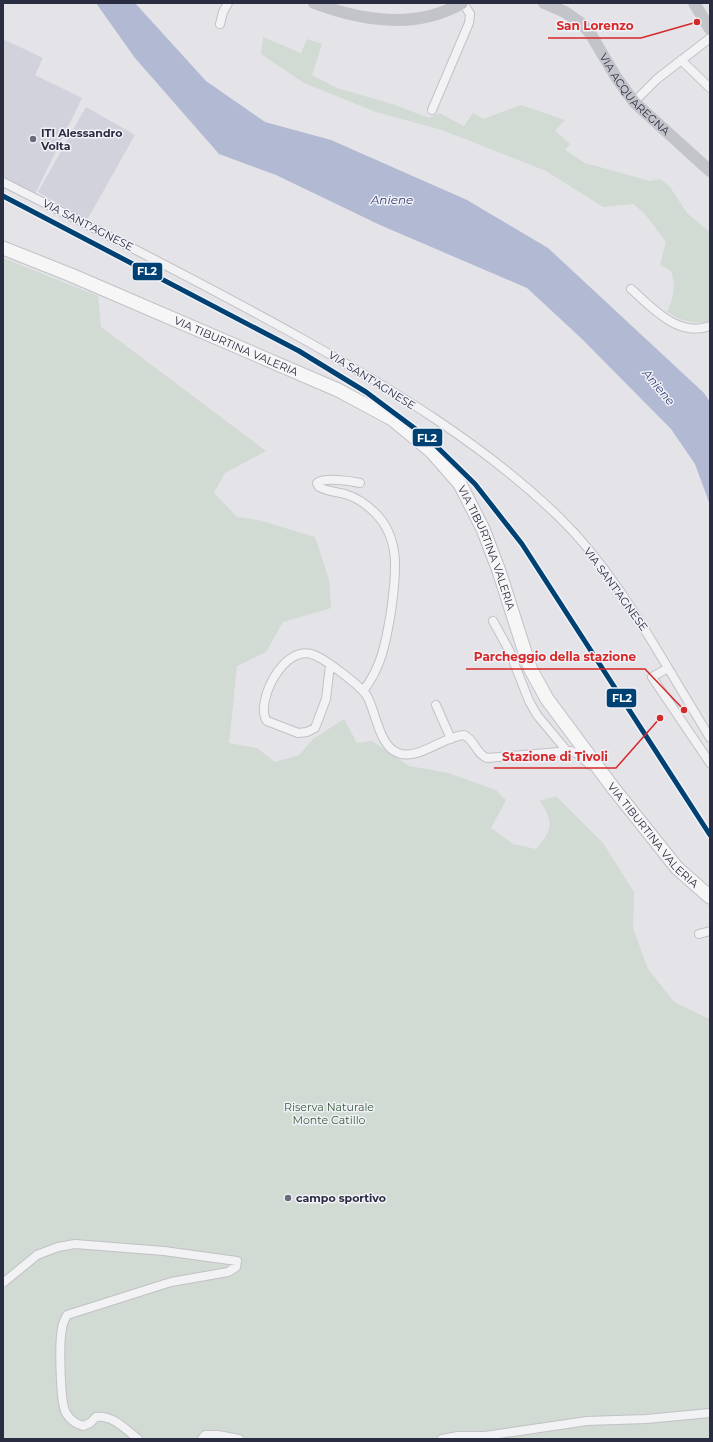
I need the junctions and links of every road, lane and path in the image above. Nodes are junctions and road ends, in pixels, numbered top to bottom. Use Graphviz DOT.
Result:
graph roads {
  1 [pos="228,3"];
  2 [pos="314,3"];
  3 [pos="463,3"];
  4 [pos="544,3"];
  5 [pos="694,3"];
  6 [pos="220,24"];
  7 [pos="710,29"];
  8 [pos="710,38"];
  9 [pos="681,60"];
  10 [pos="710,88"];
  11 [pos="634,102"];
  12 [pos="432,110"];
  13 [pos="710,171"];
  14 [pos="3,182"];
  15 [pos="3,248"];
  16 [pos="632,290"];
  17 [pos="710,326"];
  18 [pos="360,483"];
  19 [pos="493,621"];
  20 [pos="330,666"];
  21 [pos="668,668"];
  22 [pos="363,691"];
  23 [pos="436,705"];
  24 [pos="710,738"];
  25 [pos="451,739"];
  26 [pos="567,751"];
  27 [pos="710,763"];
  28 [pos="614,789"];
  29 [pos="710,897"];
  30 [pos="710,932"];
  31 [pos="699,934"];
  32 [pos="3,1283"];
  33 [pos="710,1413"];
  34 [pos="138,1439"];
  35 [pos="202,1439"];
  36 [pos="239,1439"];
  37 [pos="442,1439"];
  1 -- 6 [label="street"];
  2 -- 3 [label="main road"];
  3 -- 12 [label="street"];
  4 -- 11 [label="main road, VIA ACQUAREGNA"];
  5 -- 7 [label="main road"];
  8 -- 9 [label="street"];
  9 -- 10 [label="street"];
  9 -- 11 [label="street"];
  11 -- 13 [label="main road, VIA ACQUAREGNA"];
  14 -- 21 [label="street, VIA SANT'AGNESE"];
  15 -- 28 [label="main road, VIA TIBURTINA VALERIA"];
  16 -- 17 [label="street"];
  18 -- 22 [label="street"];
  19 -- 26 [label="street"];
  20 -- 20 [label="street"];
  20 -- 22 [label="street"];
  21 -- 24 [label="street, VIA SANT'AGNESE"];
  21 -- 27 [label="street"];
  22 -- 25 [label="street"];
  23 -- 25 [label="street"];
  25 -- 26 [label="street"];
  26 -- 28 [label="street"];
  28 -- 29 [label="main road, VIA TIBURTINA VALERIA"];
  30 -- 31 [label="street"];
  32 -- 34 [label="street"];
  33 -- 37 [label="street"];
  35 -- 36 [label="street"];
}
